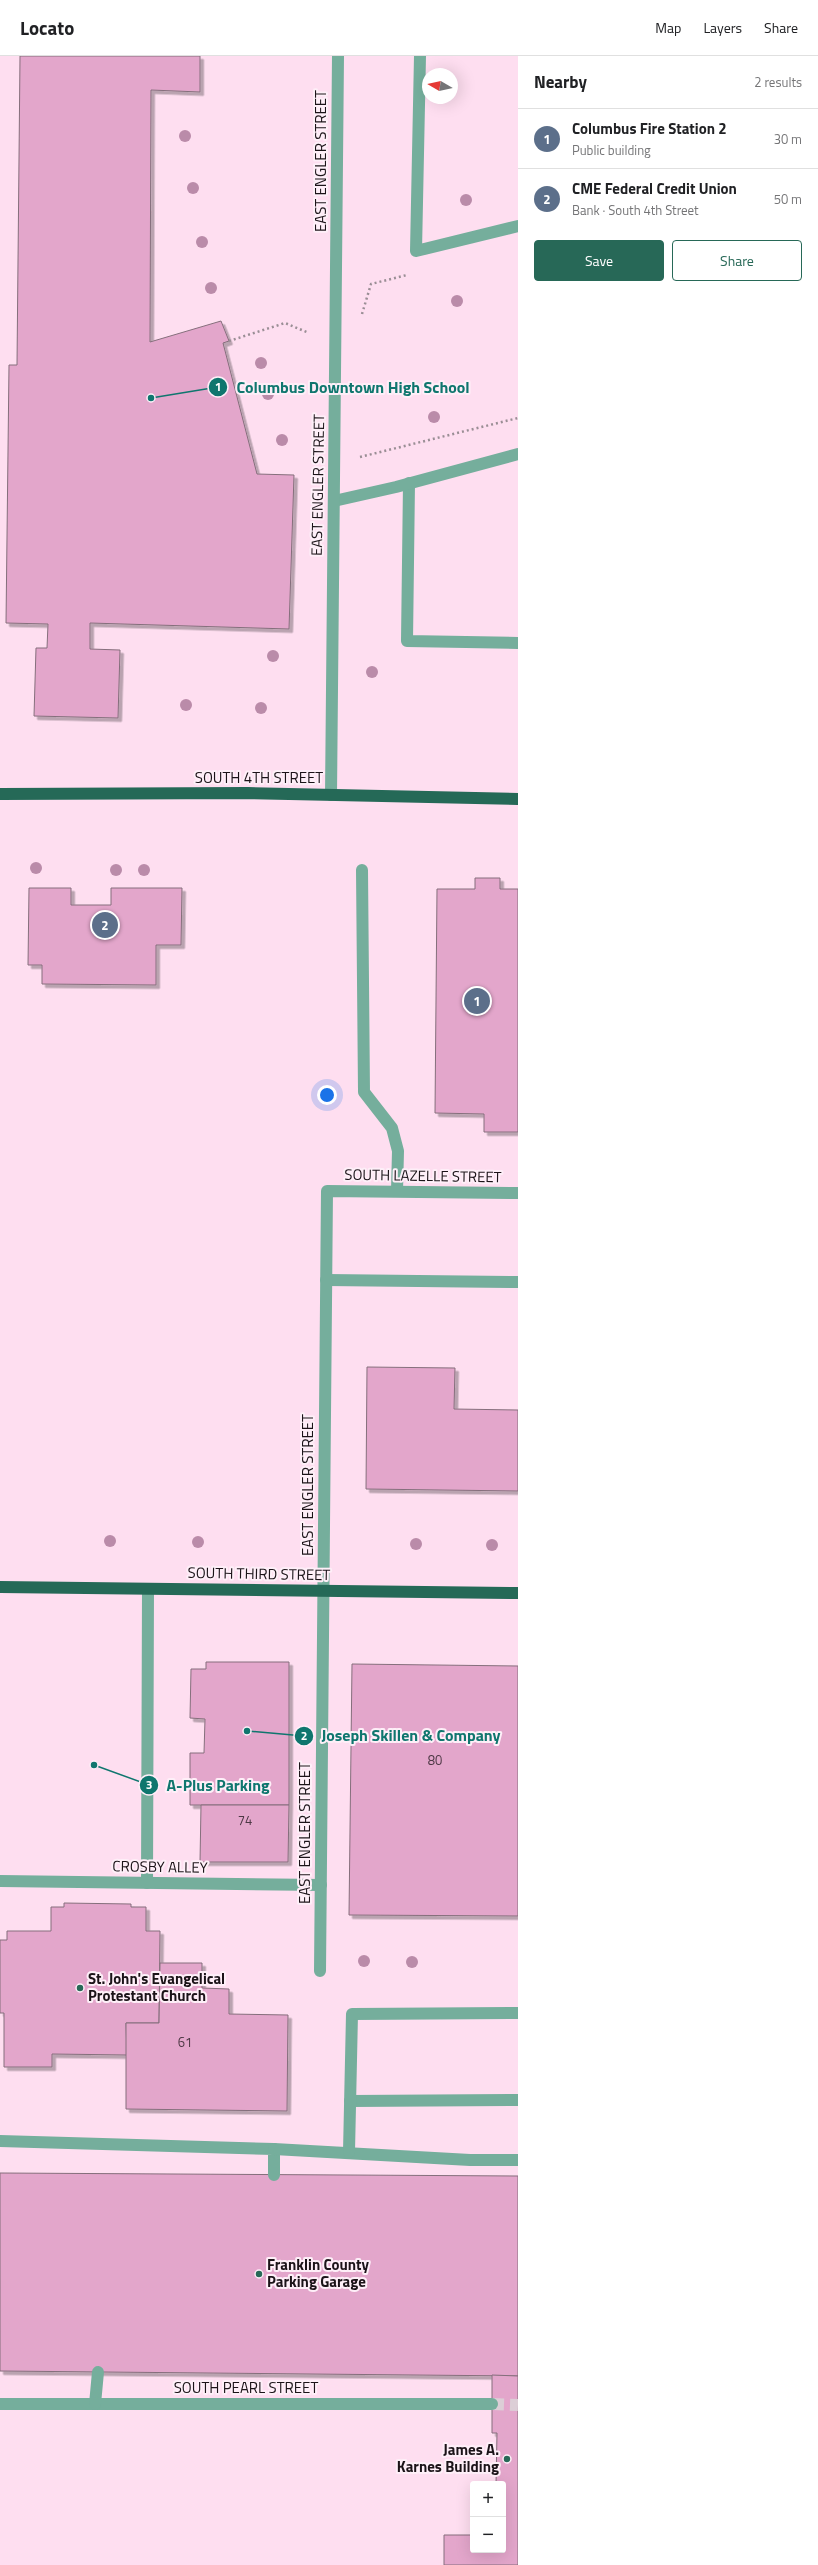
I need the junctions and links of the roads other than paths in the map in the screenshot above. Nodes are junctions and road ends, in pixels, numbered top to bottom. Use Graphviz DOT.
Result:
graph roads {
  1 [pos="338,56"];
  2 [pos="420,56"];
  3 [pos="518,226"];
  4 [pos="518,454"];
  5 [pos="409,483"];
  6 [pos="334,501"];
  7 [pos="518,643"];
  8 [pos="0,794"];
  9 [pos="331,794"];
  10 [pos="518,799"];
  11 [pos="362,870"];
  12 [pos="327,1191"];
  13 [pos="397,1191"];
  14 [pos="518,1193"];
  15 [pos="326,1280"];
  16 [pos="518,1282"];
  17 [pos="0,1587"];
  18 [pos="148,1589"];
  19 [pos="323,1591"];
  20 [pos="518,1593"];
  21 [pos="0,1881"];
  22 [pos="147,1883"];
  23 [pos="321,1885"];
  24 [pos="320,1971"];
  25 [pos="518,2013"];
  26 [pos="518,2100"];
  27 [pos="350,2101"];
  28 [pos="0,2141"];
  29 [pos="274,2149"];
  30 [pos="349,2152"];
  31 [pos="518,2160"];
  32 [pos="274,2175"];
  33 [pos="98,2372"];
  34 [pos="0,2404"];
  35 [pos="95,2404"];
  36 [pos="492,2404"];
  1 -- 6 [label="lane, EAST ENGLER STREET"];
  2 -- 3 [label="lane"];
  4 -- 5 [label="lane"];
  5 -- 6 [label="lane"];
  5 -- 7 [label="lane"];
  6 -- 9 [label="lane, EAST ENGLER STREET"];
  8 -- 9 [label="main road, SOUTH 4TH STREET"];
  9 -- 10 [label="main road, SOUTH 4TH STREET"];
  11 -- 13 [label="lane"];
  12 -- 13 [label="lane, SOUTH LAZELLE STREET"];
  12 -- 15 [label="lane, EAST ENGLER STREET"];
  13 -- 14 [label="lane, SOUTH LAZELLE STREET"];
  15 -- 16 [label="lane"];
  15 -- 19 [label="lane, EAST ENGLER STREET"];
  17 -- 18 [label="main road, SOUTH THIRD STREET"];
  18 -- 19 [label="main road, SOUTH THIRD STREET"];
  18 -- 22 [label="lane"];
  19 -- 20 [label="main road, SOUTH THIRD STREET"];
  19 -- 23 [label="lane, EAST ENGLER STREET"];
  21 -- 22 [label="lane, CROSBY ALLEY"];
  22 -- 23 [label="lane, CROSBY ALLEY"];
  23 -- 24 [label="lane, EAST ENGLER STREET"];
  25 -- 27 [label="lane"];
  26 -- 27 [label="lane"];
  27 -- 30 [label="lane"];
  28 -- 29 [label="lane"];
  29 -- 30 [label="lane"];
  29 -- 32 [label="lane"];
  30 -- 31 [label="lane"];
  33 -- 35 [label="lane"];
  34 -- 35 [label="lane, SOUTH PEARL STREET"];
  35 -- 36 [label="lane, SOUTH PEARL STREET"];
}
